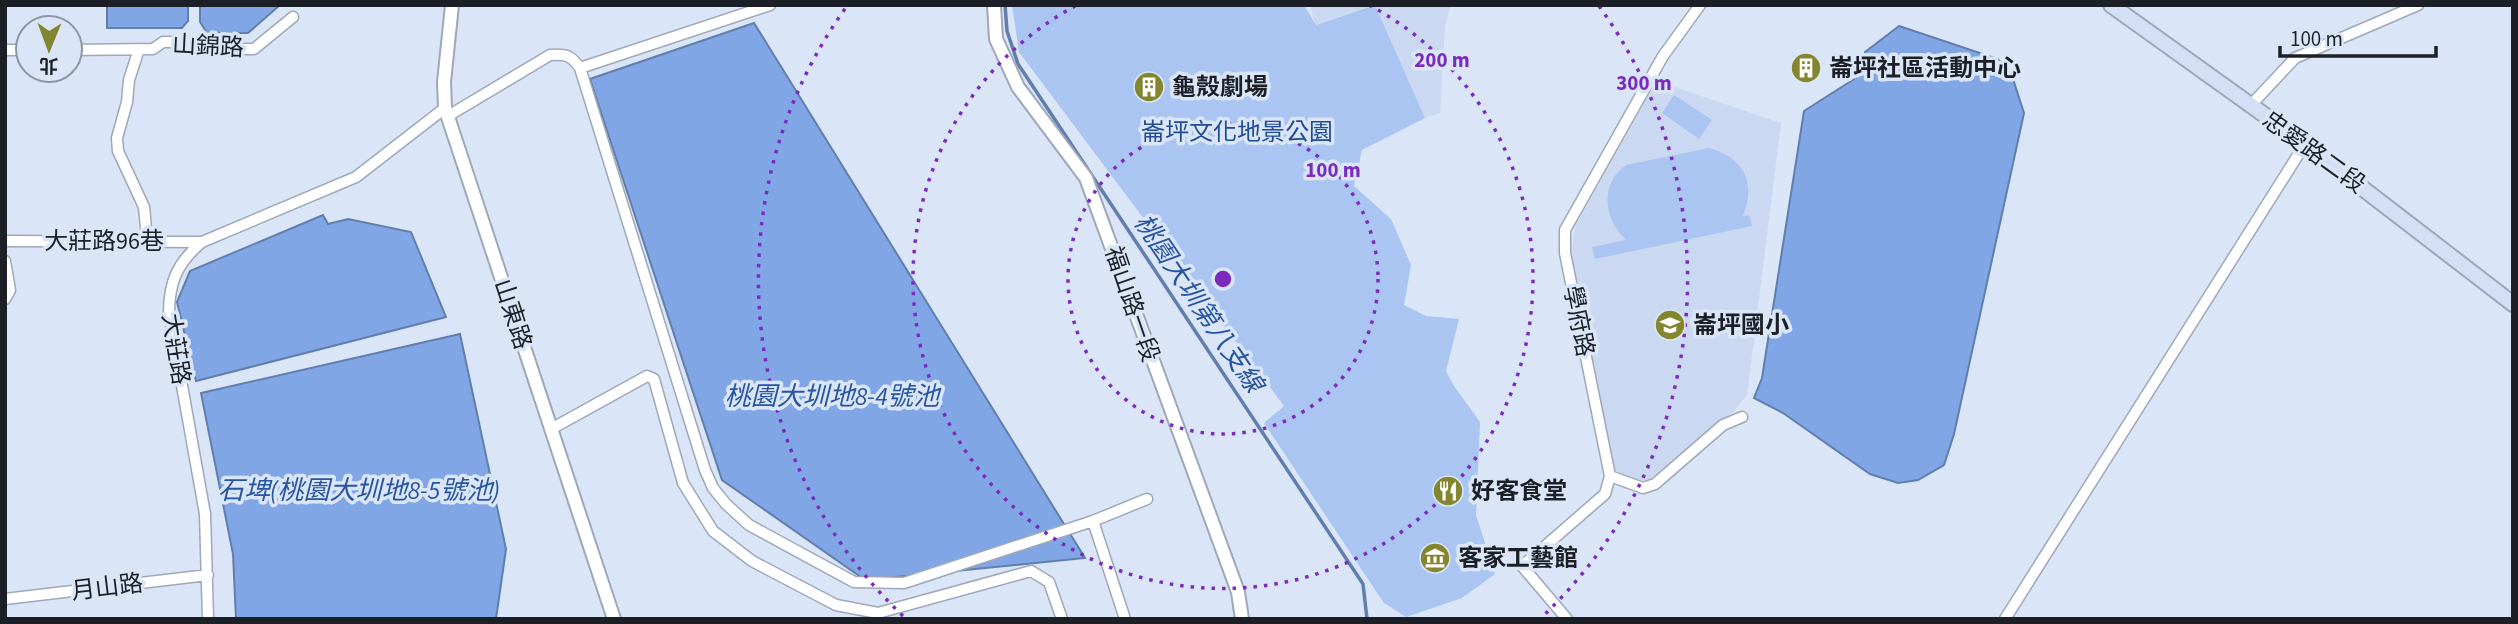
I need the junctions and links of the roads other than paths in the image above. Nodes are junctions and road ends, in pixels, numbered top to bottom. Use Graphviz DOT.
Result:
graph roads {
  1 [pos="452,5"];
  2 [pos="770,5"];
  3 [pos="994,5"];
  4 [pos="1699,5"];
  5 [pos="2111,5"];
  6 [pos="2418,5"];
  7 [pos="293,17"];
  8 [pos="139,49"];
  9 [pos="84,50"];
  10 [pos="580,68"];
  11 [pos="2250,106"];
  12 [pos="447,112"];
  13 [pos="2305,144"];
  14 [pos="151,241"];
  15 [pos="202,242"];
  16 [pos="6,243"];
  17 [pos="5,261"];
  18 [pos="5,299"];
  19 [pos="2513,304"];
  20 [pos="1742,418"];
  21 [pos="551,429"];
  22 [pos="1610,476"];
  23 [pos="1147,499"];
  24 [pos="1093,521"];
  25 [pos="208,575"];
  26 [pos="5,599"];
  27 [pos="208,619"];
  28 [pos="614,619"];
  29 [pos="1062,619"];
  30 [pos="1125,619"];
  31 [pos="1242,619"];
  32 [pos="1567,619"];
  33 [pos="2005,619"];
  1 -- 12 [label="street, 山東路"];
  2 -- 10 [label="street"];
  3 -- 31 [label="street, 福山路一段"];
  4 -- 22 [label="street, 學府路"];
  5 -- 11 [label="main road, 忠愛路二段"];
  6 -- 11 [label="street"];
  7 -- 8 [label="street, 山錦路"];
  8 -- 9 [label="street, 山錦路"];
  8 -- 14 [label="street"];
  10 -- 12 [label="street, 大莊路"];
  10 -- 24 [label="street"];
  11 -- 13 [label="main road, 忠愛路二段"];
  12 -- 15 [label="street, 大莊路"];
  12 -- 21 [label="street, 山東路"];
  13 -- 19 [label="main road, 忠愛路二段"];
  13 -- 33 [label="street"];
  14 -- 15 [label="street, 大莊路96巷"];
  14 -- 16 [label="street, 大莊路96巷"];
  15 -- 25 [label="street, 大莊路"];
  17 -- 18 [label="street"];
  20 -- 22 [label="street"];
  21 -- 28 [label="street, 山東路"];
  21 -- 29 [label="street"];
  22 -- 32 [label="street"];
  23 -- 24 [label="street"];
  24 -- 30 [label="street"];
  25 -- 26 [label="street, 月山路"];
  25 -- 27 [label="street, 大莊路"];
}
